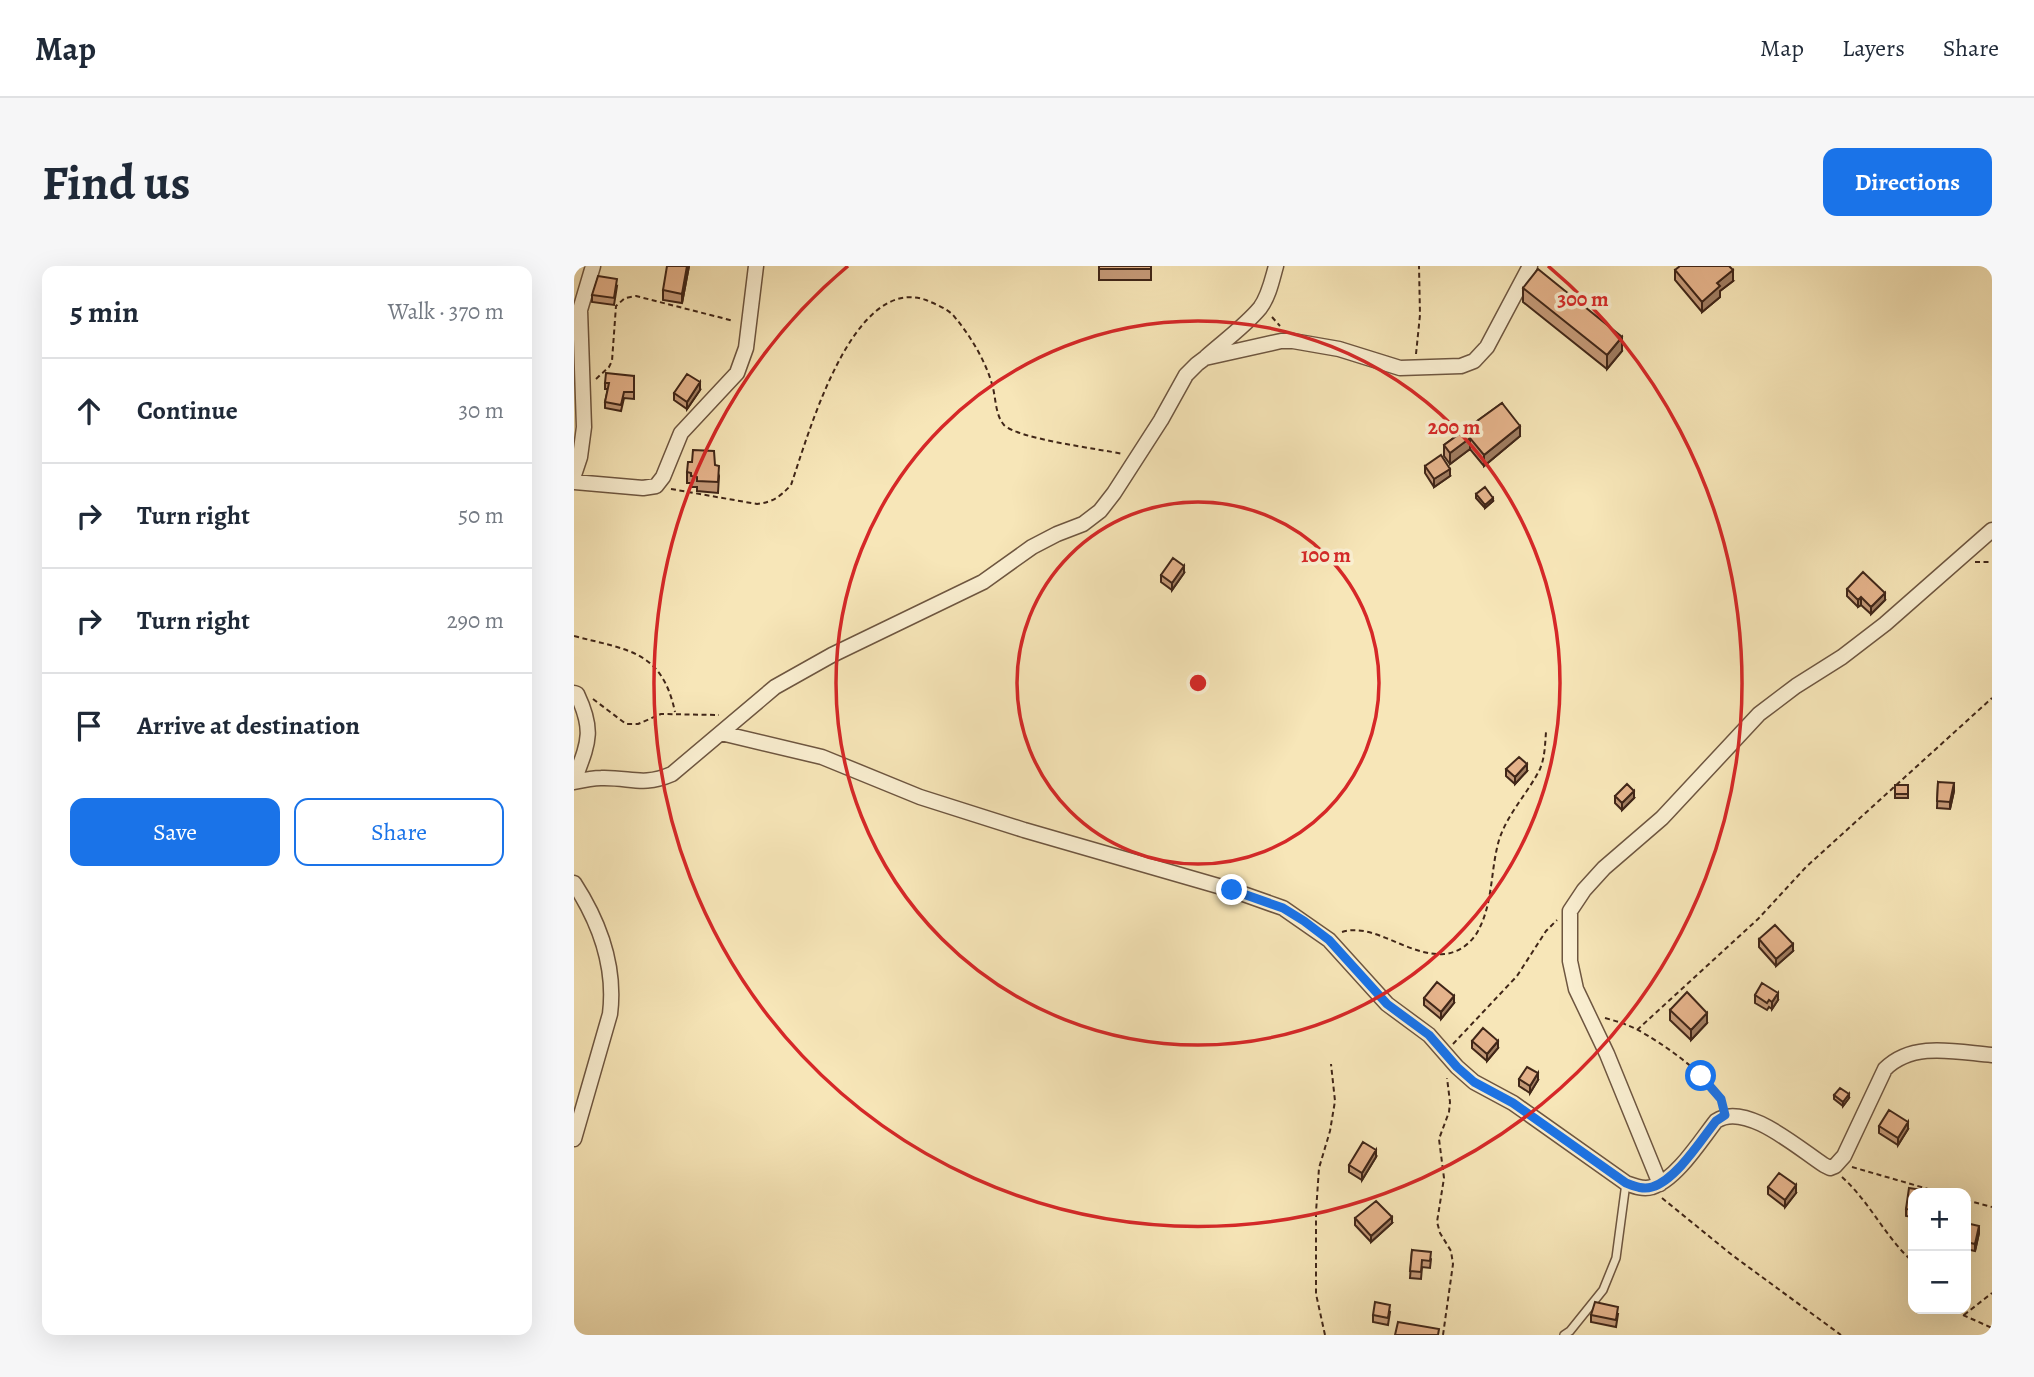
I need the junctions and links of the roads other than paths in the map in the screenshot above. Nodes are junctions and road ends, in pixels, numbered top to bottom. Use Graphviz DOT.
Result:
graph roads {
  1 [pos="593,266"];
  2 [pos="756,266"];
  3 [pos="1276,266"];
  4 [pos="1530,266"];
  5 [pos="1205,358"];
  6 [pos="574,475"];
  7 [pos="574,482"];
  8 [pos="1992,530"];
  9 [pos="575,693"];
  10 [pos="721,733"];
  11 [pos="574,782"];
  12 [pos="574,883"];
  13 [pos="1992,1055"];
  14 [pos="574,1139"];
  15 [pos="1626,1183"];
  16 [pos="1655,1186"];
  17 [pos="1564,1335"];
  1 -- 6 [label="street"];
  2 -- 7 [label="street"];
  3 -- 5 [label="street"];
  4 -- 5 [label="street"];
  5 -- 10 [label="street"];
  8 -- 16 [label="street"];
  9 -- 11 [label="street"];
  10 -- 11 [label="street"];
  10 -- 15 [label="street"];
  12 -- 14 [label="street"];
  13 -- 16 [label="street"];
  15 -- 16 [label="street"];
  15 -- 17 [label="lane"];
}
